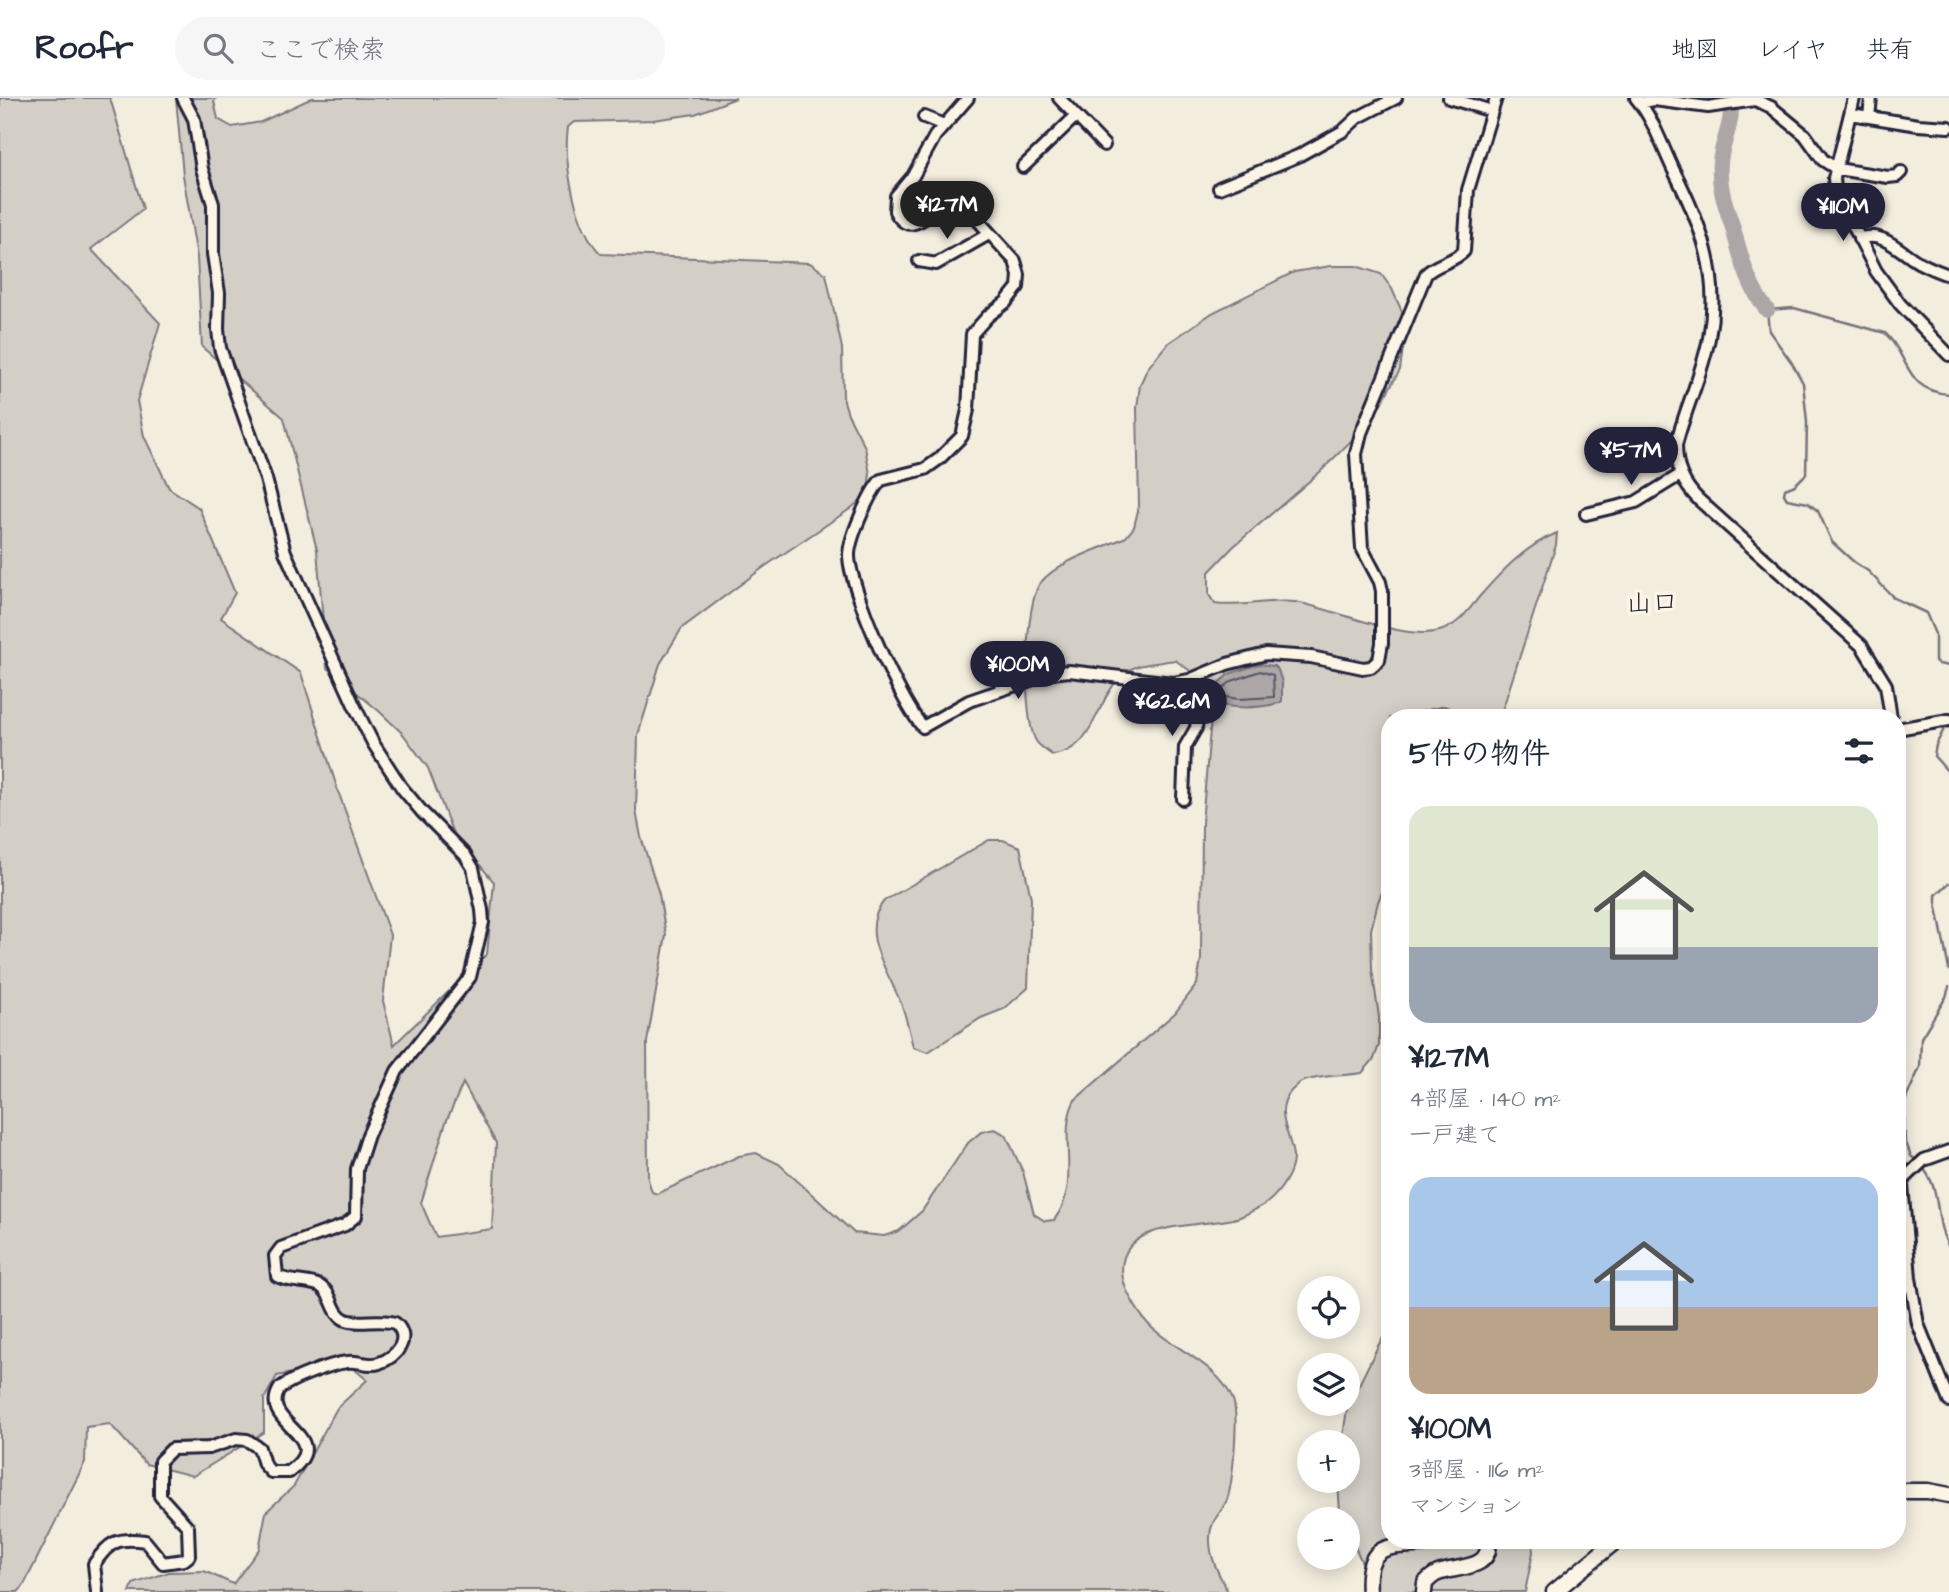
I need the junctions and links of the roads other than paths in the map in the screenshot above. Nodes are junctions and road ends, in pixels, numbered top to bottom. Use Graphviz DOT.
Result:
graph roads {
  1 [pos="183,98"];
  2 [pos="1059,98"];
  3 [pos="1396,98"];
  4 [pos="1449,98"];
  5 [pos="1496,98"];
  6 [pos="1854,98"];
  7 [pos="1871,98"];
  8 [pos="964,99"];
  9 [pos="1638,101"];
  10 [pos="1492,111"];
  11 [pos="1851,114"];
  12 [pos="1076,116"];
  13 [pos="924,117"];
  14 [pos="1869,117"];
  15 [pos="944,125"];
  16 [pos="1949,127"];
  17 [pos="1104,145"];
  18 [pos="1023,167"];
  19 [pos="1837,169"];
  20 [pos="1901,172"];
  21 [pos="1219,188"];
  22 [pos="989,234"];
  23 [pos="1859,239"];
  24 [pos="919,261"];
  25 [pos="1949,275"];
  26 [pos="1949,355"];
  27 [pos="1680,475"];
  28 [pos="1586,514"];
  29 [pos="1193,679"];
  30 [pos="1890,709"];
  31 [pos="1949,720"];
  32 [pos="1906,727"];
  33 [pos="1183,799"];
  34 [pos="1949,1151"];
  35 [pos="1906,1177"];
  36 [pos="1906,1230"];
  37 [pos="1949,1401"];
  38 [pos="1906,1491"];
  39 [pos="1949,1495"];
  40 [pos="1384,1549"];
  41 [pos="1490,1549"];
  42 [pos="1606,1549"];
  43 [pos="97,1592"];
  44 [pos="1370,1592"];
  45 [pos="1424,1592"];
  46 [pos="1554,1592"];
  1 -- 43 [label="street"];
  2 -- 12 [label="street"];
  3 -- 21 [label="street"];
  4 -- 10 [label="street"];
  5 -- 10 [label="street"];
  6 -- 11 [label="street"];
  7 -- 14 [label="street"];
  8 -- 15 [label="street"];
  9 -- 19 [label="street"];
  9 -- 27 [label="street"];
  10 -- 29 [label="street"];
  11 -- 14 [label="street"];
  11 -- 19 [label="street"];
  12 -- 17 [label="street"];
  12 -- 18 [label="street"];
  13 -- 15 [label="street"];
  14 -- 16 [label="street"];
  15 -- 22 [label="street"];
  19 -- 20 [label="street"];
  19 -- 23 [label="street"];
  22 -- 24 [label="street"];
  22 -- 29 [label="street"];
  23 -- 25 [label="street"];
  23 -- 26 [label="street"];
  27 -- 28 [label="street"];
  27 -- 30 [label="street"];
  29 -- 33 [label="street"];
  31 -- 32 [label="street"];
  34 -- 35 [label="street"];
  36 -- 37 [label="street"];
  38 -- 39 [label="main road"];
  40 -- 44 [label="main road"];
  41 -- 45 [label="main road"];
  42 -- 46 [label="main road"];
}
